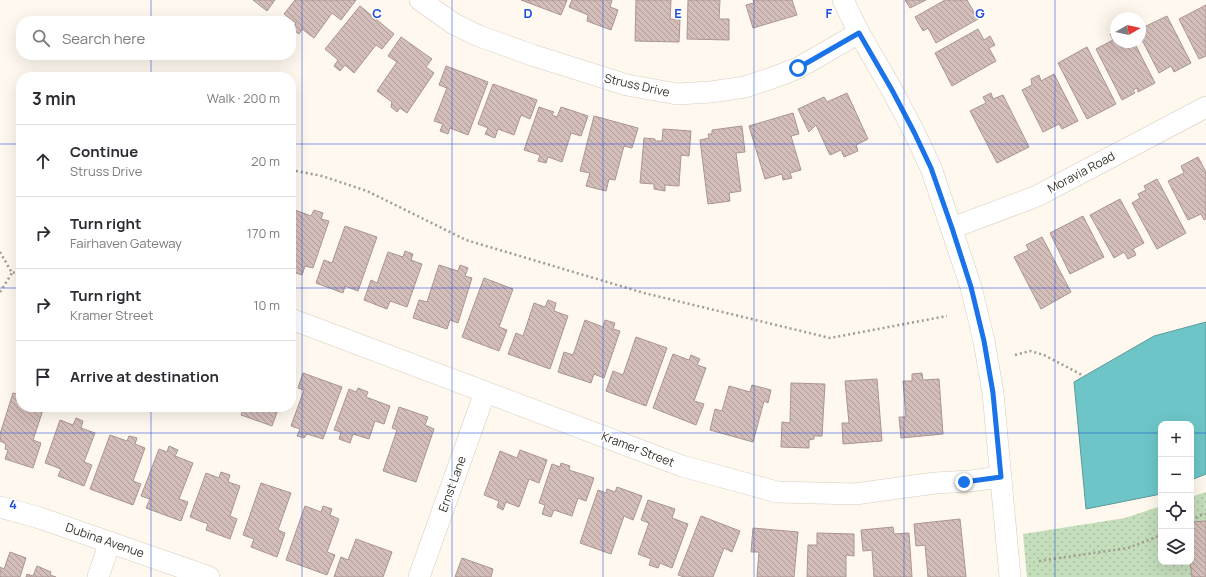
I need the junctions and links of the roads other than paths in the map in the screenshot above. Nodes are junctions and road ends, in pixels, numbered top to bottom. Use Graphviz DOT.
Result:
graph roads {
  1 [pos="420,0"];
  2 [pos="843,0"];
  3 [pos="859,33"];
  4 [pos="1206,107"];
  5 [pos="952,228"];
  6 [pos="296,321"];
  7 [pos="485,392"];
  8 [pos="1001,477"];
  9 [pos="0,507"];
  10 [pos="110,542"];
  11 [pos="98,577"];
  12 [pos="209,577"];
  13 [pos="419,577"];
  14 [pos="1010,577"];
  1 -- 3 [label="street, Struss Drive"];
  2 -- 3 [label="street"];
  3 -- 5 [label="street"];
  4 -- 5 [label="street, Moravia Road"];
  5 -- 8 [label="street"];
  6 -- 7 [label="street, Kramer Street"];
  7 -- 8 [label="street, Kramer Street"];
  7 -- 13 [label="street, Ernst Lane"];
  8 -- 14 [label="street"];
  9 -- 10 [label="street, Dubina Avenue"];
  10 -- 11 [label="street"];
  10 -- 12 [label="street, Dubina Avenue"];
}
